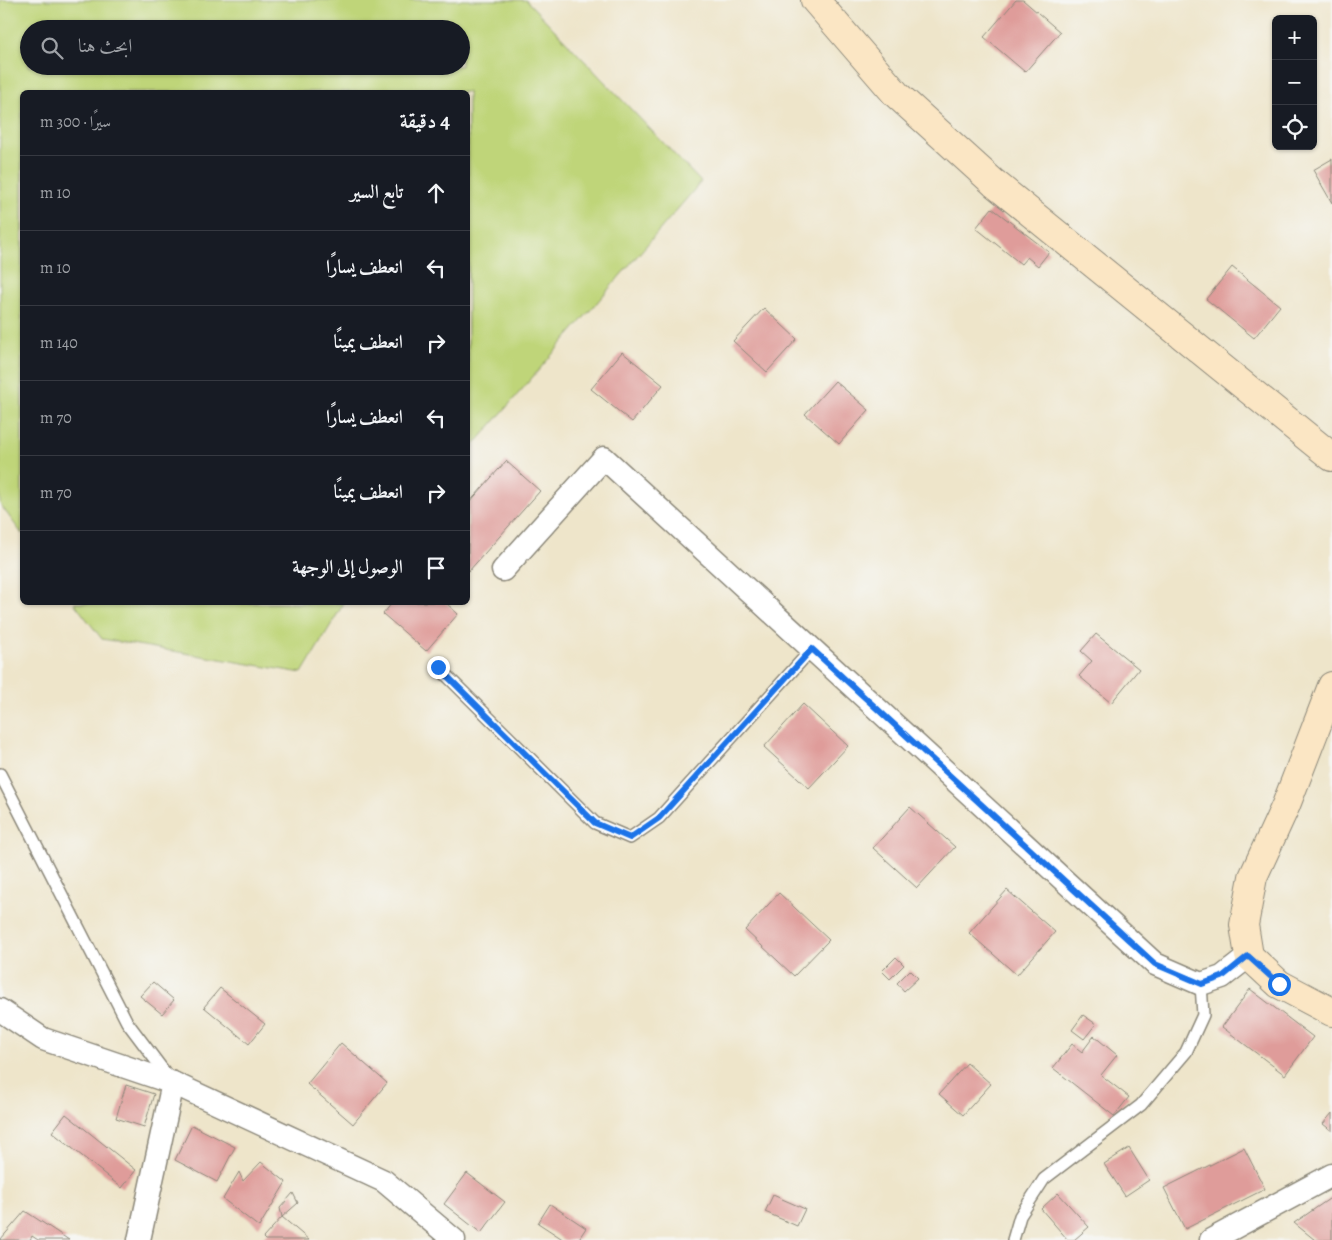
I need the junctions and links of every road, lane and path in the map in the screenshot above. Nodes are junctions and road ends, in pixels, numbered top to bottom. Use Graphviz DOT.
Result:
graph roads {
  1 [pos="815,0"];
  2 [pos="1332,457"];
  3 [pos="503,570"];
  4 [pos="812,649"];
  5 [pos="438,667"];
  6 [pos="1332,686"];
  7 [pos="0,774"];
  8 [pos="1248,956"];
  9 [pos="1202,984"];
  10 [pos="0,1010"];
  11 [pos="1332,1012"];
  12 [pos="173,1083"];
  13 [pos="1332,1176"];
  14 [pos="139,1240"];
  15 [pos="454,1240"];
  16 [pos="1013,1240"];
  17 [pos="1212,1240"];
  1 -- 2 [label="street"];
  3 -- 4 [label="street"];
  4 -- 5 [label="lane"];
  4 -- 9 [label="street"];
  6 -- 8 [label="street"];
  7 -- 12 [label="lane"];
  8 -- 9 [label="street"];
  8 -- 11 [label="street"];
  9 -- 16 [label="lane"];
  10 -- 12 [label="street"];
  12 -- 14 [label="street"];
  12 -- 15 [label="street"];
  13 -- 17 [label="street"];
}
